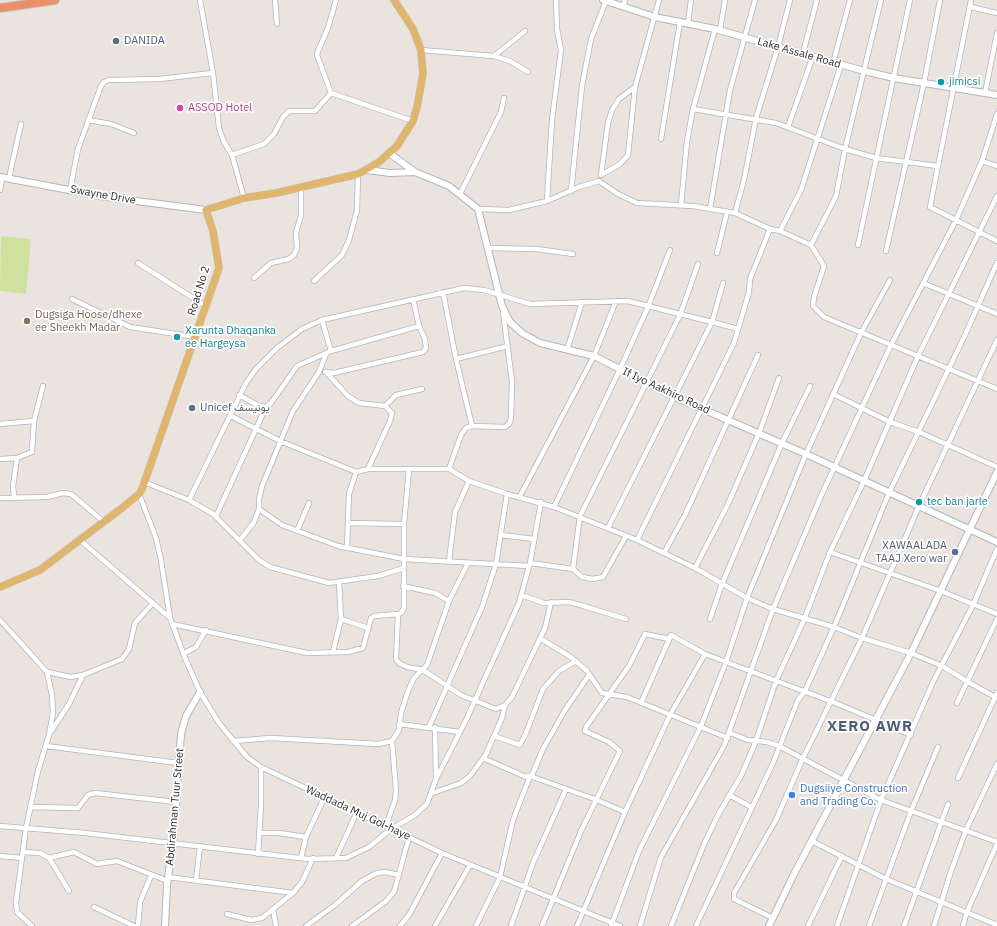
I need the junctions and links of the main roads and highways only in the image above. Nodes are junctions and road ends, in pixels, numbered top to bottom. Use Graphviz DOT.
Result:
graph roads {
  1 [pos="54,0"];
  2 [pos="394,0"];
  3 [pos="0,8"];
  4 [pos="0,587"];
  1 -- 3 [label="highway"];
  2 -- 4 [label="main road, Road No 2"];
}
